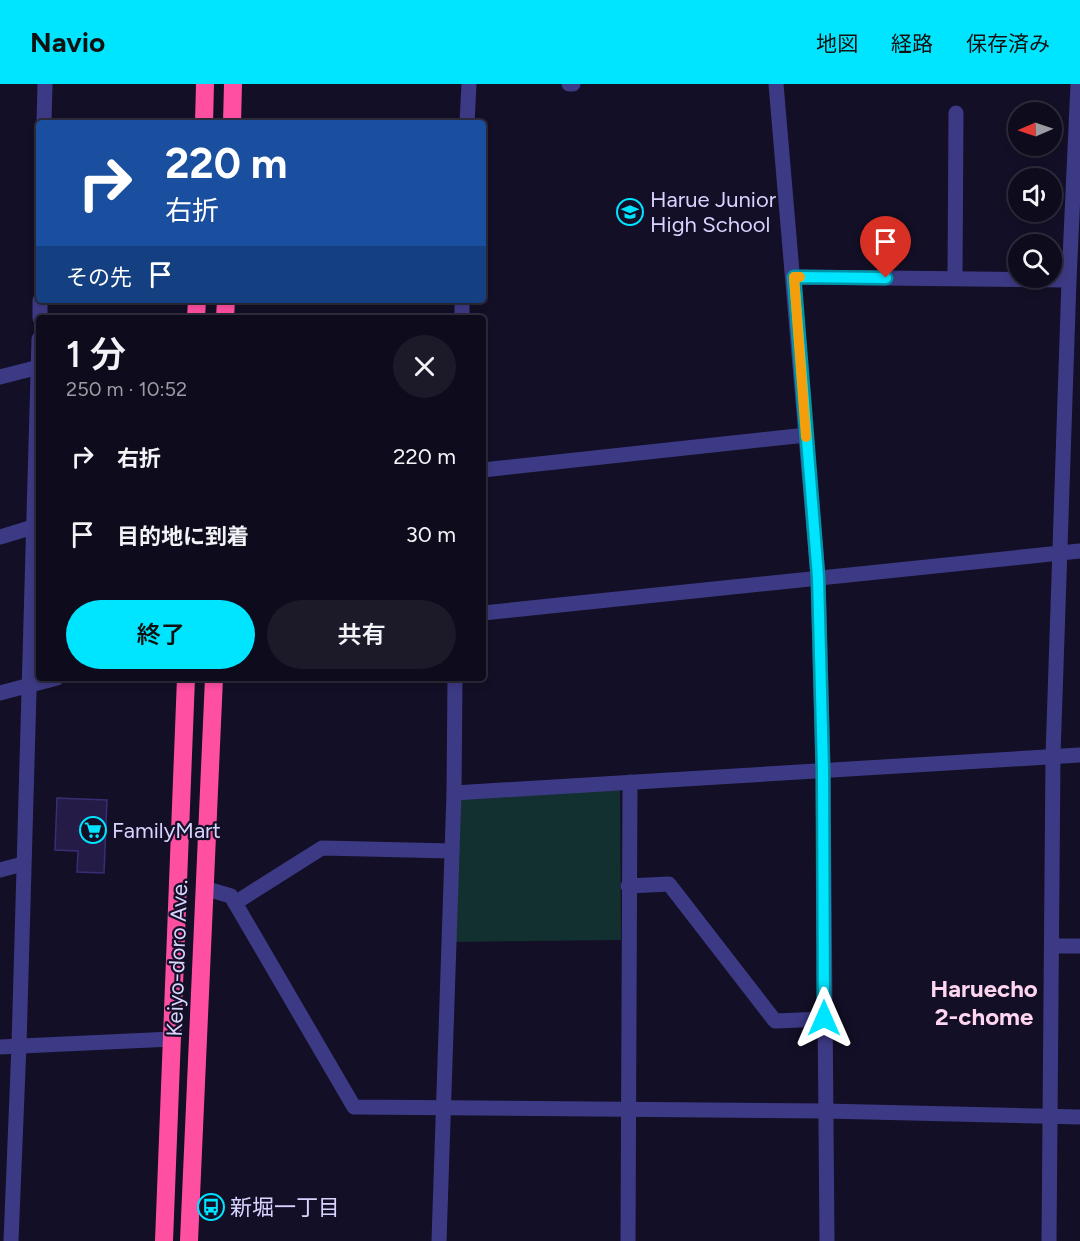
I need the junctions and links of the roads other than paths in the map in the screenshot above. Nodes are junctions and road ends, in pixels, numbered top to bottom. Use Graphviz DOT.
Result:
graph roads {
  1 [pos="45,84"];
  2 [pos="205,84"];
  3 [pos="233,84"];
  4 [pos="469,84"];
  5 [pos="776,84"];
  6 [pos="1078,84"];
  7 [pos="956,113"];
  8 [pos="44,120"];
  9 [pos="204,120"];
  10 [pos="232,120"];
  11 [pos="467,120"];
  12 [pos="794,277"];
  13 [pos="955,278"];
  14 [pos="1069,280"];
  15 [pos="36,368"];
  16 [pos="0,377"];
  17 [pos="1073,403"];
  18 [pos="806,435"];
  19 [pos="36,447"];
  20 [pos="486,470"];
  21 [pos="33,527"];
  22 [pos="0,537"];
  23 [pos="1080,552"];
  24 [pos="1060,554"];
  25 [pos="818,577"];
  26 [pos="486,613"];
  27 [pos="46,681"];
  28 [pos="186,681"];
  29 [pos="214,681"];
  30 [pos="455,681"];
  31 [pos="28,686"];
  32 [pos="0,693"];
  33 [pos="1080,754"];
  34 [pos="1053,756"];
  35 [pos="823,770"];
  36 [pos="630,782"];
  37 [pos="454,793"];
  38 [pos="452,851"];
  39 [pos="23,864"];
  40 [pos="0,870"];
  41 [pos="628,886"];
  42 [pos="204,888"];
  43 [pos="235,903"];
  44 [pos="1052,946"];
  45 [pos="1080,946"];
  46 [pos="824,1018"];
  47 [pos="172,1040"];
  48 [pos="19,1045"];
  49 [pos="0,1047"];
  50 [pos="442,1108"];
  51 [pos="628,1111"];
  52 [pos="825,1111"];
  53 [pos="1049,1114"];
  54 [pos="1080,1117"];
  55 [pos="11,1241"];
  56 [pos="164,1241"];
  57 [pos="189,1241"];
  58 [pos="439,1241"];
  59 [pos="628,1241"];
  60 [pos="827,1241"];
  61 [pos="1048,1241"];
  1 -- 8 [label="street"];
  2 -- 9 [label="highway"];
  3 -- 10 [label="highway"];
  4 -- 11 [label="street"];
  5 -- 12 [label="street"];
  6 -- 14 [label="street"];
  7 -- 13 [label="street"];
  12 -- 13 [label="street"];
  12 -- 18 [label="street"];
  13 -- 14 [label="street"];
  14 -- 17 [label="street"];
  15 -- 16 [label="street"];
  17 -- 24 [label="street"];
  18 -- 20 [label="street"];
  18 -- 25 [label="street"];
  19 -- 21 [label="street"];
  21 -- 22 [label="street"];
  21 -- 31 [label="street"];
  23 -- 24 [label="street"];
  24 -- 25 [label="street"];
  24 -- 34 [label="street"];
  25 -- 26 [label="street"];
  25 -- 35 [label="street"];
  27 -- 31 [label="street"];
  28 -- 47 [label="highway, Keiyo-doro Ave."];
  29 -- 42 [label="highway, Keiyo-doro Ave."];
  30 -- 37 [label="street"];
  31 -- 32 [label="street"];
  31 -- 39 [label="street"];
  33 -- 34 [label="street"];
  34 -- 35 [label="street"];
  34 -- 44 [label="street"];
  35 -- 36 [label="street"];
  35 -- 46 [label="street"];
  36 -- 37 [label="street"];
  36 -- 41 [label="street"];
  37 -- 38 [label="street"];
  38 -- 43 [label="street"];
  38 -- 50 [label="street"];
  39 -- 40 [label="street"];
  39 -- 48 [label="street"];
  41 -- 46 [label="street"];
  41 -- 51 [label="street"];
  42 -- 43 [label="street"];
  42 -- 57 [label="highway, Keiyo-doro Ave."];
  43 -- 50 [label="street"];
  44 -- 45 [label="street"];
  44 -- 53 [label="street"];
  46 -- 52 [label="street"];
  47 -- 48 [label="street"];
  47 -- 56 [label="highway, Keiyo-doro Ave."];
  48 -- 49 [label="street"];
  48 -- 55 [label="street"];
  50 -- 51 [label="street"];
  50 -- 58 [label="street"];
  51 -- 52 [label="street"];
  51 -- 59 [label="street"];
  52 -- 53 [label="street"];
  52 -- 60 [label="street"];
  53 -- 54 [label="street"];
  53 -- 61 [label="street"];
}
